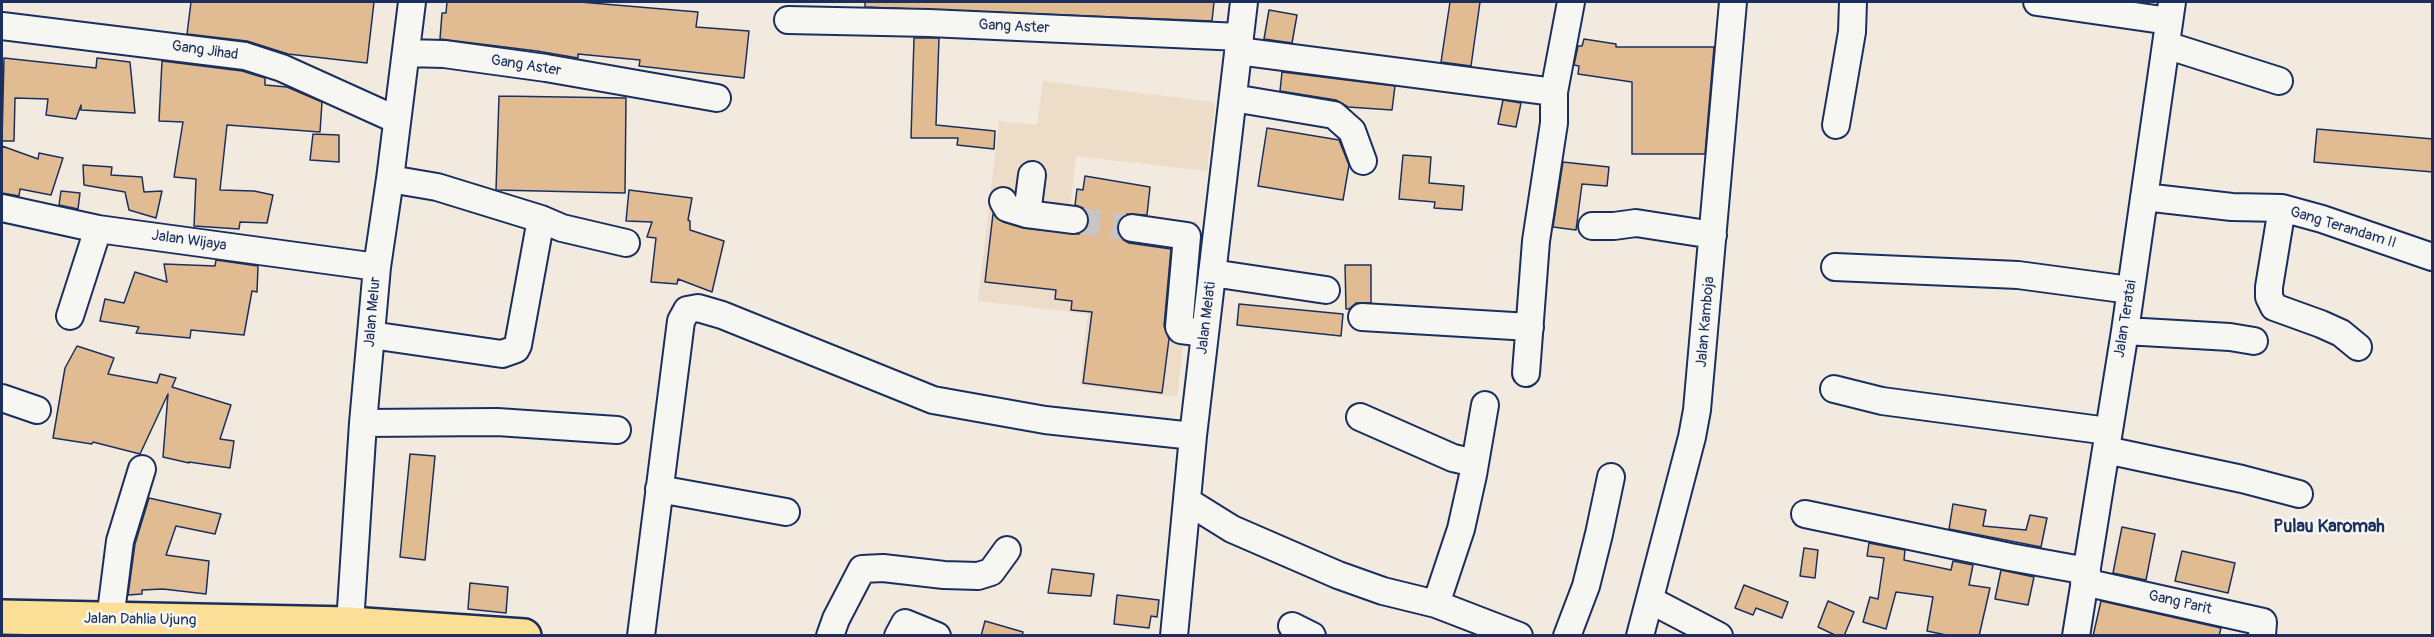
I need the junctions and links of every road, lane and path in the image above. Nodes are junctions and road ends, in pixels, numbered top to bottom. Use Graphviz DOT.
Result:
graph roads {
  1 [pos="412,2"];
  2 [pos="1244,2"];
  3 [pos="1571,2"];
  4 [pos="1733,2"];
  5 [pos="1853,2"];
  6 [pos="2037,2"];
  7 [pos="788,20"];
  8 [pos="2169,22"];
  9 [pos="2,26"];
  10 [pos="1239,44"];
  11 [pos="406,53"];
  12 [pos="2279,81"];
  13 [pos="1554,92"];
  14 [pos="717,98"];
  15 [pos="1233,98"];
  16 [pos="396,120"];
  17 [pos="1836,125"];
  18 [pos="1363,161"];
  19 [pos="1032,175"];
  20 [pos="390,179"];
  21 [pos="2144,197"];
  22 [pos="1003,201"];
  23 [pos="2,208"];
  24 [pos="2282,208"];
  25 [pos="1027,214"];
  26 [pos="541,219"];
  27 [pos="1074,220"];
  28 [pos="1592,226"];
  29 [pos="1132,228"];
  30 [pos="98,229"];
  31 [pos="1713,235"];
  32 [pos="626,243"];
  33 [pos="2433,257"];
  34 [pos="377,267"];
  35 [pos="1835,267"];
  36 [pos="1212,273"];
  37 [pos="1326,290"];
  38 [pos="2130,290"];
  39 [pos="70,316"];
  40 [pos="1362,317"];
  41 [pos="1530,327"];
  42 [pos="2125,331"];
  43 [pos="1205,333"];
  44 [pos="371,335"];
  45 [pos="2254,340"];
  46 [pos="2358,347"];
  47 [pos="1526,373"];
  48 [pos="1834,389"];
  49 [pos="2,398"];
  50 [pos="1485,405"];
  51 [pos="37,410"];
  52 [pos="1360,417"];
  53 [pos="363,423"];
  54 [pos="617,430"];
  55 [pos="1193,436"];
  56 [pos="2107,441"];
  57 [pos="1475,462"];
  58 [pos="142,469"];
  59 [pos="1611,477"];
  60 [pos="659,489"];
  61 [pos="2299,494"];
  62 [pos="1187,501"];
  63 [pos="786,512"];
  64 [pos="1804,514"];
  65 [pos="1007,550"];
  66 [pos="2085,576"];
  67 [pos="1650,600"];
  68 [pos="1436,604"];
  69 [pos="110,620"];
  70 [pos="2,621"];
  71 [pos="202,628"];
  72 [pos="348,630"];
  73 [pos="524,636"];
  74 [pos="641,636"];
  75 [pos="831,636"];
  76 [pos="898,636"];
  77 [pos="937,636"];
  78 [pos="1174,636"];
  79 [pos="1519,636"];
  80 [pos="1567,636"];
  81 [pos="1640,636"];
  82 [pos="1719,636"];
  83 [pos="2076,636"];
  84 [pos="2262,636"];
  1 -- 11 [label="street, Jalan Melur"];
  2 -- 10 [label="street, Jalan Melati"];
  3 -- 13 [label="street"];
  4 -- 31 [label="street, Jalan Kamboja"];
  5 -- 17 [label="street"];
  6 -- 8 [label="street"];
  7 -- 10 [label="street, Gang Aster"];
  8 -- 12 [label="street"];
  8 -- 21 [label="street, Jalan Teratai"];
  9 -- 16 [label="street, Gang Jihad"];
  10 -- 13 [label="street, Gang Aster"];
  10 -- 15 [label="street, Jalan Melati"];
  11 -- 14 [label="street, Gang Aster"];
  11 -- 16 [label="street, Jalan Melur"];
  13 -- 41 [label="street"];
  15 -- 18 [label="street"];
  15 -- 36 [label="street, Jalan Melati"];
  16 -- 20 [label="street, Jalan Melur"];
  19 -- 25 [label="street"];
  20 -- 26 [label="street"];
  20 -- 34 [label="street, Jalan Melur"];
  21 -- 24 [label="street, Gang Terandam II"];
  21 -- 38 [label="street, Jalan Teratai"];
  22 -- 25 [label="street"];
  23 -- 30 [label="street, Jalan Wijaya"];
  24 -- 33 [label="street, Gang Terandam II"];
  24 -- 46 [label="street"];
  25 -- 27 [label="street"];
  26 -- 32 [label="street"];
  26 -- 44 [label="street"];
  28 -- 31 [label="street"];
  29 -- 43 [label="street"];
  30 -- 34 [label="street, Jalan Wijaya"];
  30 -- 39 [label="street"];
  31 -- 67 [label="street, Jalan Kamboja"];
  34 -- 44 [label="street, Jalan Melur"];
  35 -- 38 [label="street"];
  36 -- 37 [label="street"];
  36 -- 43 [label="street, Jalan Melati"];
  38 -- 42 [label="street, Jalan Teratai"];
  40 -- 41 [label="street"];
  41 -- 47 [label="street"];
  42 -- 45 [label="street"];
  42 -- 56 [label="street, Jalan Teratai"];
  43 -- 55 [label="street, Jalan Melati"];
  44 -- 53 [label="street, Jalan Melur"];
  48 -- 56 [label="street"];
  49 -- 51 [label="street"];
  50 -- 57 [label="street"];
  52 -- 57 [label="street"];
  53 -- 54 [label="street"];
  53 -- 72 [label="street, Jalan Melur"];
  55 -- 60 [label="street"];
  55 -- 62 [label="street, Jalan Melati"];
  56 -- 61 [label="street"];
  56 -- 66 [label="street, Jalan Teratai"];
  57 -- 68 [label="street"];
  58 -- 69 [label="street"];
  59 -- 80 [label="street"];
  60 -- 63 [label="street"];
  60 -- 74 [label="street"];
  62 -- 68 [label="street"];
  62 -- 78 [label="street, Jalan Melati"];
  64 -- 66 [label="street"];
  65 -- 75 [label="street"];
  66 -- 83 [label="street, Jalan Teratai"];
  66 -- 84 [label="street, Gang Parit"];
  67 -- 81 [label="street, Jalan Kamboja"];
  67 -- 82 [label="street"];
  68 -- 79 [label="street"];
  69 -- 70 [label="main road, Jalan Dahlia Ujung"];
  69 -- 71 [label="main road, Jalan Dahlia Ujung"];
  71 -- 72 [label="main road, Jalan Dahlia Ujung"];
  72 -- 73 [label="main road, Jalan Dahlia Ujung"];
  76 -- 77 [label="street"];
}
